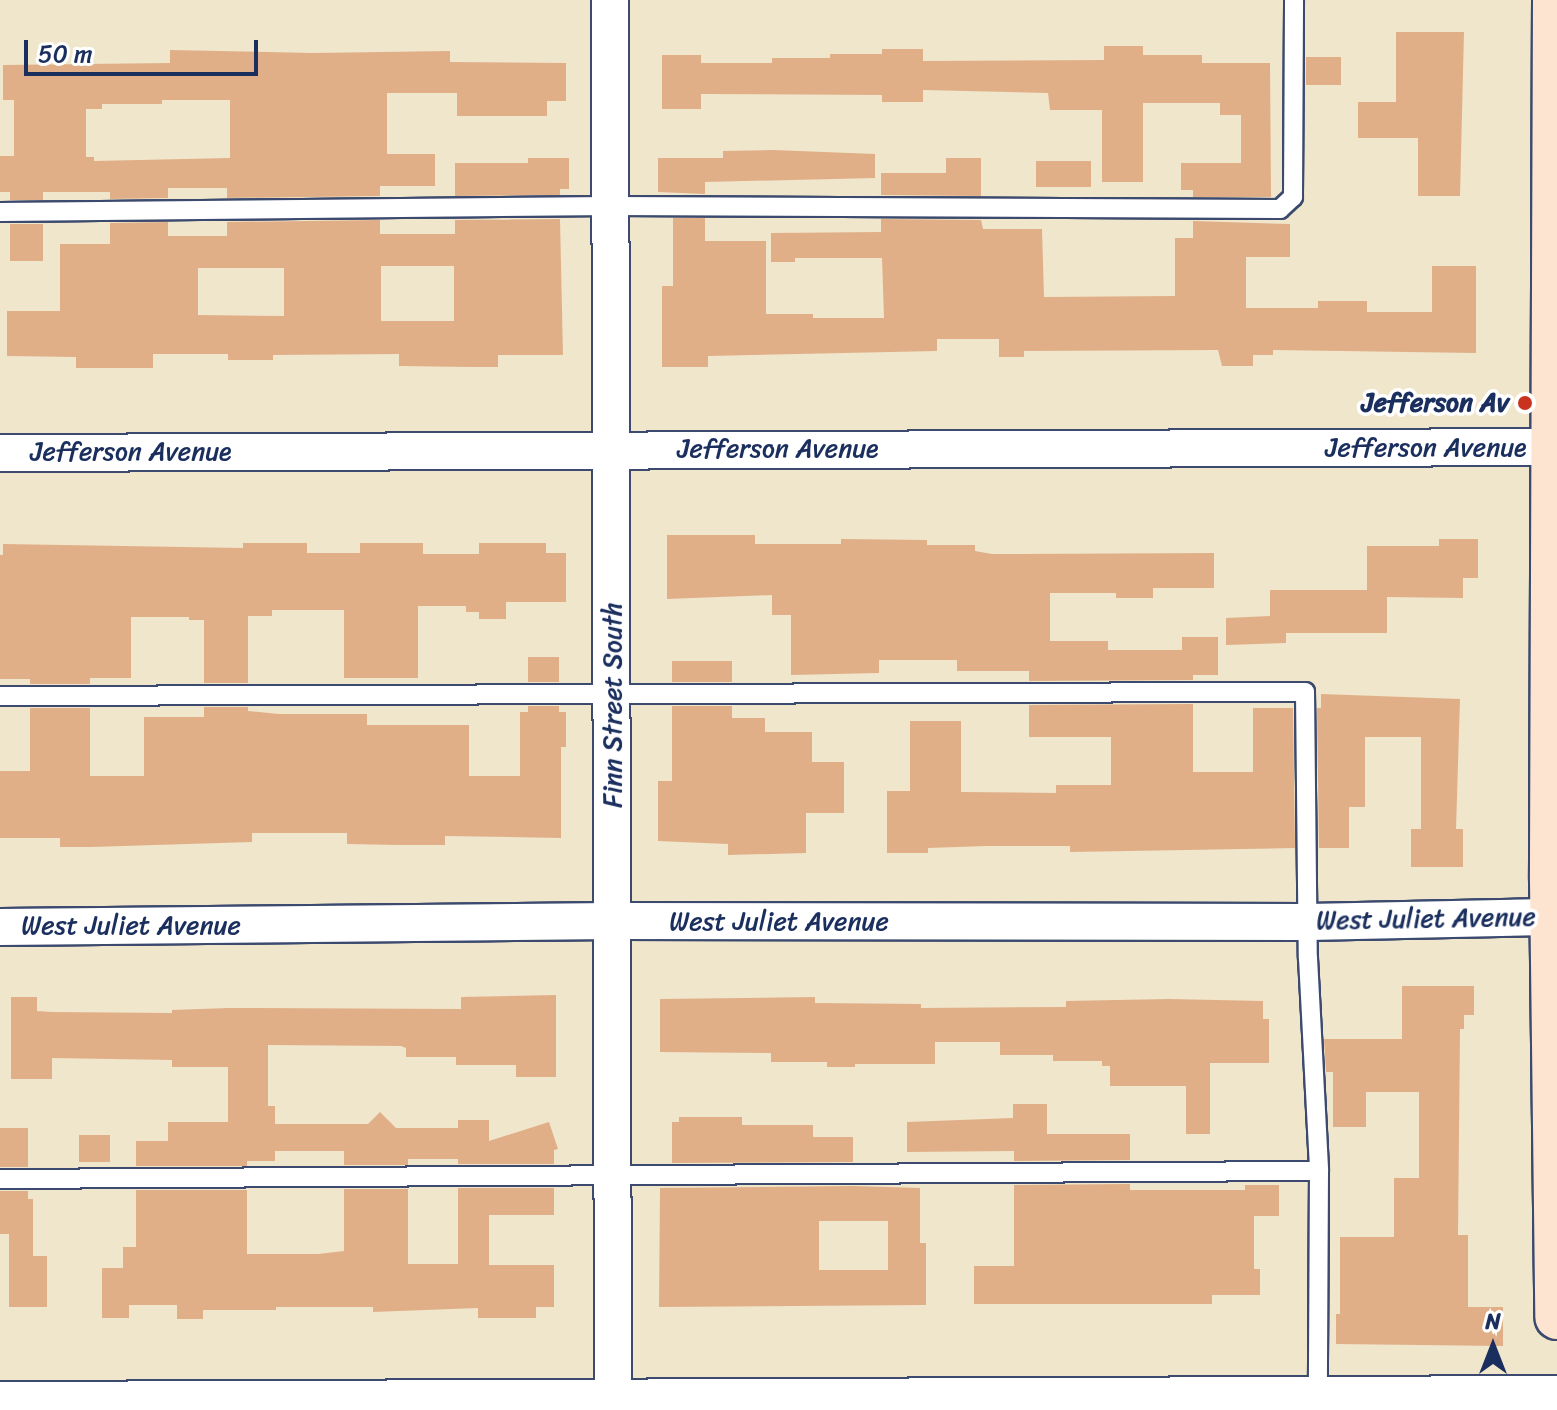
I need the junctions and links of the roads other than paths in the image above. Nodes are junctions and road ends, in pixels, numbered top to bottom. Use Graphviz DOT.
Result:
graph roads {
  1 [pos="610,0"];
  2 [pos="1294,0"];
  3 [pos="1555,0"];
  4 [pos="612,206"];
  5 [pos="1555,207"];
  6 [pos="0,212"];
  7 [pos="1556,447"];
  8 [pos="612,450"];
  9 [pos="0,453"];
  10 [pos="613,692"];
  11 [pos="1555,695"];
  12 [pos="0,696"];
  13 [pos="1555,917"];
  14 [pos="613,921"];
  15 [pos="1308,922"];
  16 [pos="0,927"];
  17 [pos="1555,1160"];
  18 [pos="1319,1171"];
  19 [pos="614,1173"];
  20 [pos="0,1179"];
  21 [pos="1557,1317"];
  22 [pos="1557,1394"];
  23 [pos="1318,1395"];
  24 [pos="0,1400"];
  25 [pos="613,1403"];
  1 -- 4 [label="street, Finn Street South"];
  2 -- 4 [label="lane"];
  3 -- 5 [label="street"];
  4 -- 6 [label="lane"];
  4 -- 8 [label="street, Finn Street South"];
  5 -- 7 [label="street"];
  7 -- 8 [label="street, Jefferson Avenue"];
  7 -- 11 [label="street"];
  8 -- 9 [label="street, Jefferson Avenue"];
  8 -- 10 [label="street, Finn Street South"];
  10 -- 12 [label="lane"];
  10 -- 14 [label="street, Finn Street South"];
  10 -- 15 [label="lane"];
  11 -- 13 [label="street"];
  13 -- 15 [label="street, West Juliet Avenue"];
  13 -- 17 [label="street"];
  14 -- 15 [label="street, West Juliet Avenue"];
  14 -- 16 [label="street, West Juliet Avenue"];
  14 -- 19 [label="street, Finn Street South"];
  15 -- 18 [label="lane"];
  17 -- 21 [label="street"];
  18 -- 19 [label="lane"];
  18 -- 23 [label="lane"];
  19 -- 20 [label="lane"];
  19 -- 25 [label="street, Finn Street South"];
  22 -- 23 [label="street"];
  23 -- 25 [label="street"];
  24 -- 25 [label="street"];
}
